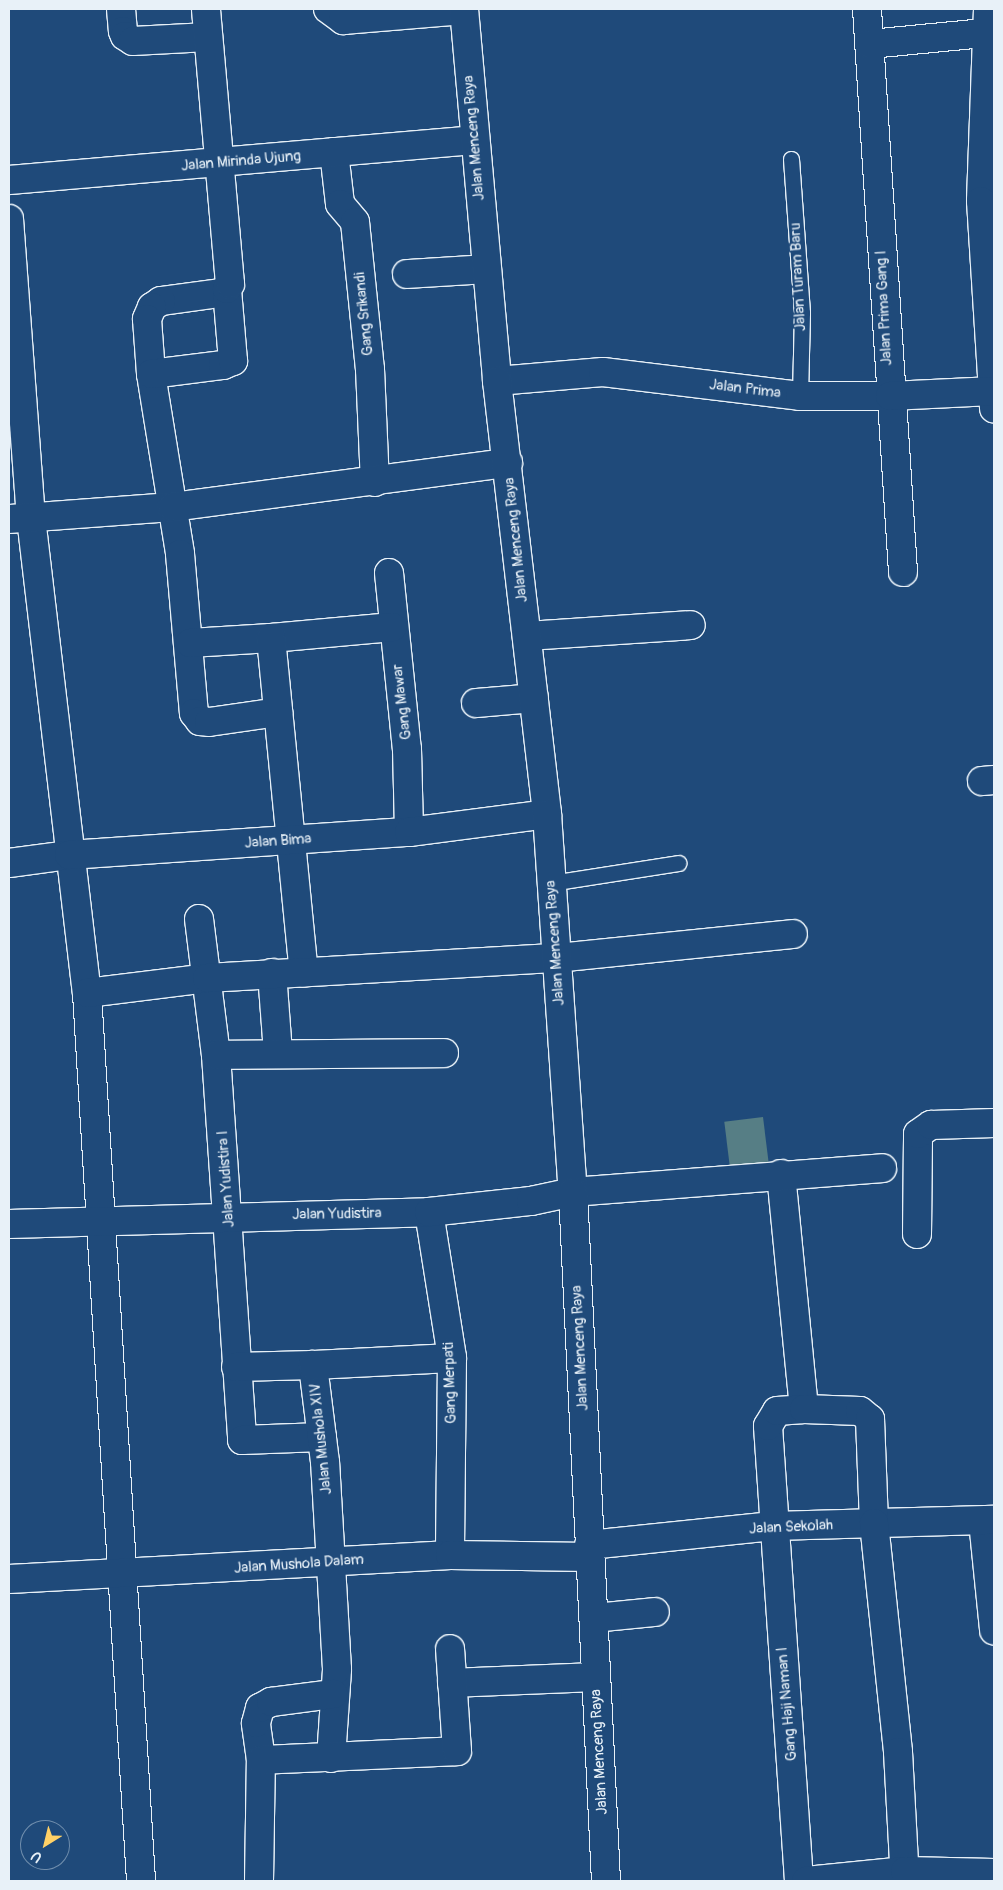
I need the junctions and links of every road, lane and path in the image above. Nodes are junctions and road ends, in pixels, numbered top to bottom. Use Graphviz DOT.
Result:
graph roads {
  1 [pos="121,9"];
  2 [pos="206,9"];
  3 [pos="328,9"];
  4 [pos="867,9"];
  5 [pos="464,10"];
  6 [pos="990,24"];
  7 [pos="208,37"];
  8 [pos="870,44"];
  9 [pos="474,140"];
  10 [pos="334,152"];
  11 [pos="791,159"];
  12 [pos="220,163"];
  13 [pos="9,180"];
  14 [pos="9,220"];
  15 [pos="486,270"];
  16 [pos="407,274"];
  17 [pos="227,289"];
  18 [pos="151,374"];
  19 [pos="497,381"];
  20 [pos="800,396"];
  21 [pos="890,396"];
  22 [pos="994,397"];
  23 [pos="508,463"];
  24 [pos="375,482"];
  25 [pos="172,507"];
  26 [pos="20,519"];
  27 [pos="903,572"];
  28 [pos="389,573"];
  29 [pos="691,625"];
  30 [pos="393,627"];
  31 [pos="527,636"];
  32 [pos="271,638"];
  33 [pos="190,643"];
  34 [pos="534,698"];
  35 [pos="476,703"];
  36 [pos="278,712"];
  37 [pos="547,814"];
  38 [pos="409,832"];
  39 [pos="290,840"];
  40 [pos="69,855"];
  41 [pos="9,863"];
  42 [pos="678,863"];
  43 [pos="551,883"];
  44 [pos="199,919"];
  45 [pos="793,934"];
  46 [pos="557,958"];
  47 [pos="304,972"];
  48 [pos="272,973"];
  49 [pos="207,978"];
  50 [pos="87,993"];
  51 [pos="444,1053"];
  52 [pos="216,1054"];
  53 [pos="278,1054"];
  54 [pos="994,1123"];
  55 [pos="882,1168"];
  56 [pos="781,1174"];
  57 [pos="573,1192"];
  58 [pos="429,1212"];
  59 [pos="229,1217"];
  60 [pos="99,1220"];
  61 [pos="9,1224"];
  62 [pos="917,1234"];
  63 [pos="452,1358"];
  64 [pos="314,1365"];
  65 [pos="236,1367"];
  66 [pos="804,1409"];
  67 [pos="322,1437"];
  68 [pos="989,1520"];
  69 [pos="874,1524"];
  70 [pos="773,1526"];
  71 [pos="590,1551"];
  72 [pos="450,1555"];
  73 [pos="330,1562"];
  74 [pos="122,1575"];
  75 [pos="9,1579"];
  76 [pos="655,1612"];
  77 [pos="594,1618"];
  78 [pos="994,1630"];
  79 [pos="450,1649"];
  80 [pos="594,1677"];
  81 [pos="452,1683"];
  82 [pos="333,1694"];
  83 [pos="331,1758"];
  84 [pos="261,1760"];
  85 [pos="994,1873"];
  86 [pos="905,1876"];
  87 [pos="141,1881"];
  88 [pos="259,1881"];
  89 [pos="606,1881"];
  90 [pos="799,1881"];
  91 [pos="806,1881"];
  1 -- 7 [label="street"];
  2 -- 7 [label="street"];
  3 -- 5 [label="street"];
  4 -- 8 [label="street, Jalan Prima Gang I"];
  5 -- 9 [label="street, Jalan Menceng Raya"];
  6 -- 8 [label="street"];
  6 -- 22 [label="street"];
  7 -- 12 [label="street"];
  8 -- 21 [label="street, Jalan Prima Gang I"];
  9 -- 10 [label="street, Jalan Mirinda Ujung"];
  9 -- 15 [label="street, Jalan Menceng Raya"];
  10 -- 12 [label="street, Jalan Mirinda Ujung"];
  10 -- 24 [label="street, Gang Srikandi"];
  11 -- 20 [label="lane, Jalan Turam Baru"];
  12 -- 13 [label="street, Jalan Mirinda Ujung"];
  12 -- 17 [label="street"];
  14 -- 26 [label="street"];
  15 -- 16 [label="street"];
  15 -- 19 [label="street, Jalan Menceng Raya"];
  17 -- 18 [label="street"];
  17 -- 18 [label="street"];
  18 -- 25 [label="street"];
  19 -- 20 [label="street, Jalan Prima"];
  19 -- 23 [label="street, Jalan Menceng Raya"];
  20 -- 21 [label="street, Jalan Prima"];
  21 -- 22 [label="street, Jalan Prima"];
  21 -- 27 [label="street, Jalan Prima Gang I"];
  23 -- 24 [label="street"];
  23 -- 31 [label="street, Jalan Menceng Raya"];
  24 -- 25 [label="street"];
  25 -- 26 [label="street"];
  25 -- 33 [label="street"];
  26 -- 40 [label="street"];
  28 -- 30 [label="street, Gang Mawar"];
  29 -- 31 [label="street"];
  30 -- 32 [label="street"];
  30 -- 38 [label="street, Gang Mawar"];
  31 -- 34 [label="street, Jalan Menceng Raya"];
  32 -- 33 [label="street"];
  32 -- 36 [label="street"];
  33 -- 36 [label="street"];
  34 -- 35 [label="street"];
  34 -- 37 [label="street, Jalan Menceng Raya"];
  36 -- 39 [label="street"];
  37 -- 38 [label="street, Jalan Bima"];
  37 -- 43 [label="street, Jalan Menceng Raya"];
  38 -- 39 [label="street, Jalan Bima"];
  39 -- 40 [label="street, Jalan Bima"];
  39 -- 47 [label="street"];
  40 -- 41 [label="street, Jalan Bima"];
  40 -- 50 [label="street"];
  42 -- 43 [label="lane"];
  43 -- 46 [label="street, Jalan Menceng Raya"];
  44 -- 49 [label="street, Jalan Yudistira I"];
  45 -- 46 [label="street"];
  46 -- 47 [label="street"];
  46 -- 57 [label="street, Jalan Menceng Raya"];
  47 -- 48 [label="street"];
  48 -- 49 [label="street"];
  48 -- 53 [label="street"];
  49 -- 50 [label="street"];
  49 -- 52 [label="street, Jalan Yudistira I"];
  50 -- 60 [label="street"];
  51 -- 53 [label="street"];
  52 -- 53 [label="street"];
  52 -- 59 [label="street, Jalan Yudistira I"];
  54 -- 62 [label="street"];
  55 -- 56 [label="street, Jalan Yudistira"];
  56 -- 57 [label="street, Jalan Yudistira"];
  56 -- 66 [label="street"];
  57 -- 58 [label="street, Jalan Yudistira"];
  57 -- 71 [label="street, Jalan Menceng Raya"];
  58 -- 59 [label="street, Jalan Yudistira"];
  58 -- 63 [label="street, Gang Merpati"];
  59 -- 60 [label="street, Jalan Yudistira"];
  59 -- 65 [label="street, Jalan Yudistira I"];
  60 -- 61 [label="street"];
  60 -- 74 [label="street"];
  63 -- 64 [label="street, Jalan Mushola XIV"];
  63 -- 72 [label="street, Gang Merpati"];
  64 -- 65 [label="street"];
  64 -- 67 [label="street, Jalan Mushola XIV"];
  65 -- 67 [label="street, Jalan Yudistira I"];
  66 -- 69 [label="street, Gang Haji Naman I"];
  66 -- 70 [label="street, Gang Haji Naman I"];
  67 -- 73 [label="street, Jalan Mushola XIV"];
  68 -- 69 [label="street, Jalan Sekolah"];
  68 -- 78 [label="street"];
  69 -- 70 [label="street, Jalan Sekolah"];
  69 -- 86 [label="street"];
  70 -- 71 [label="street, Jalan Sekolah"];
  70 -- 90 [label="street, Gang Haji Naman I"];
  71 -- 72 [label="street, Jalan Mushola Dalam"];
  71 -- 77 [label="street, Jalan Menceng Raya"];
  72 -- 73 [label="street, Jalan Mushola Dalam"];
  73 -- 74 [label="street, Jalan Mushola Dalam"];
  73 -- 82 [label="street, Jalan Mushola XIV"];
  74 -- 75 [label="street, Jalan Mushola Dalam"];
  74 -- 87 [label="street"];
  76 -- 77 [label="street"];
  77 -- 80 [label="street, Jalan Menceng Raya"];
  79 -- 81 [label="street"];
  80 -- 81 [label="street"];
  80 -- 89 [label="street, Jalan Menceng Raya"];
  81 -- 83 [label="street"];
  82 -- 83 [label="street, Jalan Mushola XIV"];
  82 -- 84 [label="street"];
  83 -- 84 [label="street"];
  84 -- 88 [label="street"];
  85 -- 86 [label="street"];
  86 -- 91 [label="street"];
}
